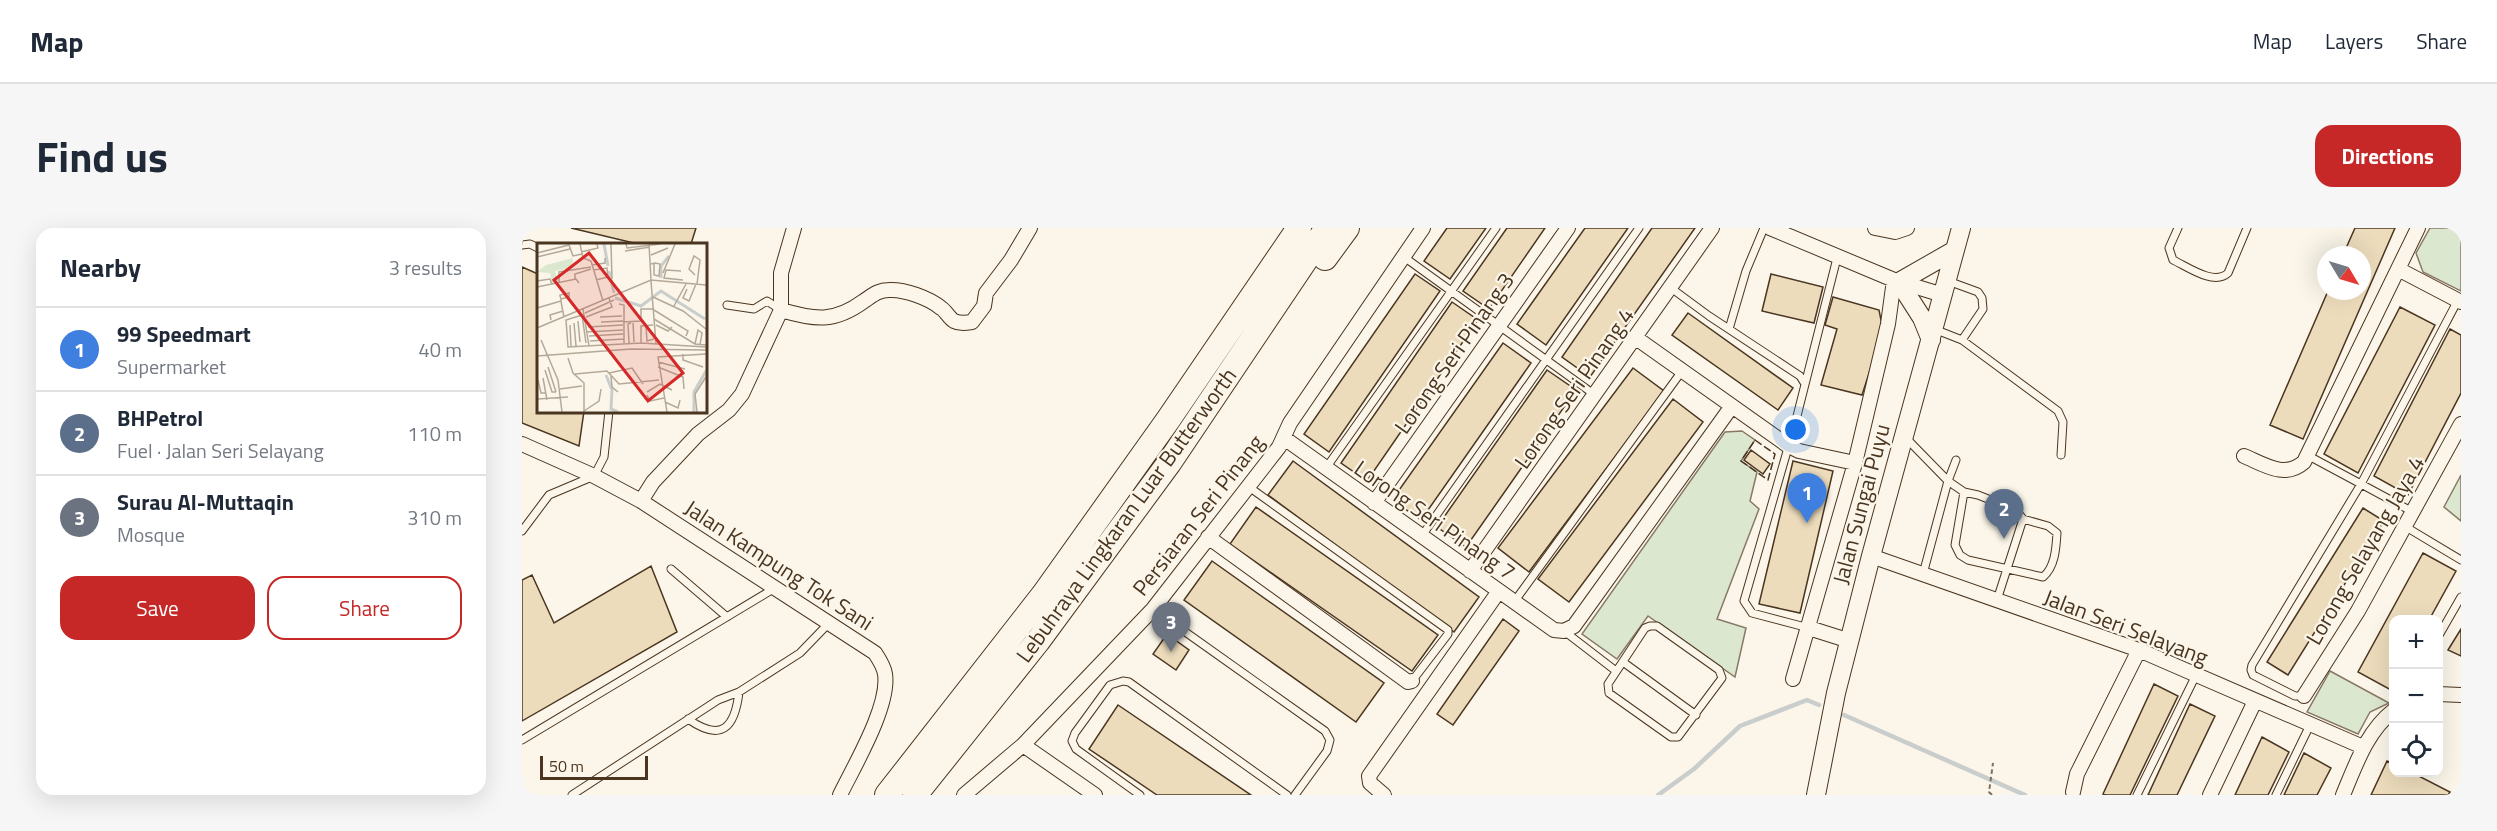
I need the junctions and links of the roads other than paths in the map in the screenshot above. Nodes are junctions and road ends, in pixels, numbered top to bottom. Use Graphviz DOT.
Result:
graph roads {
  1 [pos="794,228"];
  2 [pos="1030,228"];
  3 [pos="1281,228"];
  4 [pos="1299,228"];
  5 [pos="1327,228"];
  6 [pos="1347,228"];
  7 [pos="1423,228"];
  8 [pos="1496,228"];
  9 [pos="1568,228"];
  10 [pos="1639,228"];
  11 [pos="1712,228"];
  12 [pos="1764,228"];
  13 [pos="1770,228"];
  14 [pos="1875,228"];
  15 [pos="1906,228"];
  16 [pos="1961,228"];
  17 [pos="2178,228"];
  18 [pos="2247,228"];
  19 [pos="2418,228"];
  20 [pos="522,244"];
  21 [pos="537,248"];
  22 [pos="1955,250"];
  23 [pos="1404,257"];
  24 [pos="1837,258"];
  25 [pos="2398,268"];
  26 [pos="1897,281"];
  27 [pos="1671,288"];
  28 [pos="1945,288"];
  29 [pos="1452,292"];
  30 [pos="2460,301"];
  31 [pos="726,305"];
  32 [pos="781,310"];
  33 [pos="1499,326"];
  34 [pos="1729,329"];
  35 [pos="1933,334"];
  36 [pos="1636,338"];
  37 [pos="1962,340"];
  38 [pos="1546,361"];
  39 [pos="1222,362"];
  40 [pos="1682,371"];
  41 [pos="1805,384"];
  42 [pos="1595,395"];
  43 [pos="1732,406"];
  44 [pos="609,412"];
  45 [pos="2461,424"];
  46 [pos="1904,437"];
  47 [pos="1284,438"];
  48 [pos="522,444"];
  49 [pos="1787,445"];
  50 [pos="2061,455"];
  51 [pos="2244,456"];
  52 [pos="2307,456"];
  53 [pos="1956,460"];
  54 [pos="1855,463"];
  55 [pos="1326,468"];
  56 [pos="594,476"];
  57 [pos="1948,480"];
  58 [pos="2361,484"];
  59 [pos="1249,487"];
  60 [pos="1964,492"];
  61 [pos="641,501"];
  62 [pos="1374,502"];
  63 [pos="2414,513"];
  64 [pos="2023,519"];
  65 [pos="2406,527"];
  66 [pos="522,531"];
  67 [pos="1208,537"];
  68 [pos="1421,537"];
  69 [pos="1871,556"];
  70 [pos="2461,560"];
  71 [pos="671,569"];
  72 [pos="2006,570"];
  73 [pos="1470,571"];
  74 [pos="1923,574"];
  75 [pos="775,588"];
  76 [pos="1499,591"];
  77 [pos="2461,597"];
  78 [pos="1997,600"];
  79 [pos="1514,602"];
  80 [pos="1153,609"];
  81 [pos="727,617"];
  82 [pos="829,623"];
  83 [pos="1809,628"];
  84 [pos="1564,631"];
  85 [pos="2443,631"];
  86 [pos="1850,641"];
  87 [pos="2139,650"];
  88 [pos="1623,662"];
  89 [pos="1616,670"];
  90 [pos="2196,675"];
  91 [pos="1792,679"];
  92 [pos="1412,681"];
  93 [pos="739,692"];
  94 [pos="2443,694"];
  95 [pos="2461,695"];
  96 [pos="2304,696"];
  97 [pos="2255,701"];
  98 [pos="1696,714"];
  99 [pos="2389,714"];
  100 [pos="688,719"];
  101 [pos="2310,725"];
  102 [pos="522,740"];
  103 [pos="1023,745"];
  104 [pos="2363,747"];
  105 [pos="2074,794"];
  106 [pos="572,795"];
  107 [pos="840,795"];
  108 [pos="887,795"];
  109 [pos="915,795"];
  110 [pos="964,795"];
  111 [pos="1095,795"];
  112 [pos="1140,795"];
  113 [pos="1287,795"];
  114 [pos="1295,795"];
  115 [pos="1384,795"];
  116 [pos="1816,795"];
  117 [pos="2137,795"];
  118 [pos="2210,795"];
  119 [pos="2276,795"];
  120 [pos="2343,795"];
  1 -- 32 [label="street"];
  2 -- 32 [label="street"];
  3 -- 39 [label="highway"];
  4 -- 39 [label="highway, Lebuhraya Lingkaran Luar Butterworth"];
  5 -- 39 [label="highway, Lebuhraya Lingkaran Luar Butterworth"];
  6 -- 39 [label="highway"];
  7 -- 23 [label="street, Persiaran Seri Pinang"];
  8 -- 29 [label="lane"];
  9 -- 33 [label="street, Lorong Seri Pinang 3"];
  10 -- 38 [label="lane"];
  11 -- 27 [label="street, Lorong Seri Pinang 4"];
  12 -- 34 [label="lane"];
  13 -- 24 [label="street"];
  14 -- 15 [label="street"];
  16 -- 22 [label="main road, Jalan Sungai Puyu"];
  17 -- 18 [label="lane"];
  19 -- 25 [label="street"];
  20 -- 21 [label="lane"];
  22 -- 26 [label="main road"];
  22 -- 28 [label="main road, Jalan Sungai Puyu"];
  23 -- 29 [label="lane"];
  23 -- 47 [label="street, Persiaran Seri Pinang"];
  24 -- 26 [label="street"];
  24 -- 41 [label="lane"];
  25 -- 30 [label="street"];
  25 -- 52 [label="street"];
  26 -- 28 [label="street"];
  26 -- 35 [label="main road"];
  26 -- 54 [label="street"];
  27 -- 34 [label="lane"];
  27 -- 36 [label="street, Lorong Seri Pinang 4"];
  28 -- 35 [label="main road, Jalan Sungai Puyu"];
  28 -- 37 [label="lane"];
  29 -- 33 [label="lane"];
  29 -- 55 [label="lane"];
  30 -- 58 [label="lane"];
  31 -- 32 [label="lane"];
  32 -- 61 [label="street"];
  33 -- 38 [label="lane"];
  33 -- 62 [label="street, Lorong Seri Pinang 3"];
  34 -- 41 [label="lane"];
  35 -- 37 [label="lane"];
  35 -- 46 [label="main road, Jalan Sungai Puyu"];
  36 -- 40 [label="street"];
  36 -- 42 [label="street, Lorong Seri Pinang 4"];
  37 -- 50 [label="lane"];
  38 -- 42 [label="lane"];
  38 -- 68 [label="lane"];
  39 -- 108 [label="highway, Lebuhraya Lingkaran Luar Butterworth"];
  39 -- 109 [label="highway, Lebuhraya Lingkaran Luar Butterworth"];
  40 -- 43 [label="street"];
  40 -- 79 [label="lane"];
  41 -- 49 [label="lane"];
  42 -- 73 [label="street, Lorong Seri Pinang 4"];
  43 -- 49 [label="street"];
  43 -- 84 [label="street"];
  44 -- 56 [label="lane"];
  45 -- 63 [label="street, Lorong Selayang Jaya 4"];
  46 -- 57 [label="lane"];
  46 -- 69 [label="main road, Jalan Sungai Puyu"];
  47 -- 55 [label="street, Lorong Seri Pinang 7"];
  47 -- 59 [label="street, Persiaran Seri Pinang"];
  48 -- 56 [label="street, Jalan Kampung Tok Sani"];
  49 -- 54 [label="street"];
  49 -- 83 [label="lane"];
  51 -- 52 [label="street"];
  52 -- 58 [label="lane"];
  53 -- 57 [label="lane"];
  54 -- 83 [label="street"];
  55 -- 62 [label="street, Lorong Seri Pinang 7"];
  56 -- 61 [label="street, Jalan Kampung Tok Sani"];
  56 -- 66 [label="lane"];
  57 -- 60 [label="lane"];
  57 -- 74 [label="lane"];
  58 -- 63 [label="lane"];
  58 -- 96 [label="lane"];
  59 -- 67 [label="street, Persiaran Seri Pinang"];
  59 -- 92 [label="lane"];
  60 -- 64 [label="lane"];
  60 -- 72 [label="lane"];
  61 -- 75 [label="street, Jalan Kampung Tok Sani"];
  62 -- 68 [label="street, Lorong Seri Pinang 7"];
  63 -- 65 [label="street, Lorong Selayang Jaya 4"];
  64 -- 72 [label="lane"];
  64 -- 72 [label="lane"];
  65 -- 70 [label="lane"];
  65 -- 96 [label="street, Lorong Selayang Jaya 4"];
  67 -- 80 [label="street, Persiaran Seri Pinang"];
  67 -- 92 [label="street"];
  68 -- 73 [label="street, Lorong Seri Pinang 7"];
  69 -- 74 [label="street, Jalan Seri Selayang"];
  69 -- 86 [label="main road, Jalan Sungai Puyu"];
  71 -- 81 [label="lane"];
  72 -- 78 [label="lane"];
  73 -- 76 [label="street, Lorong Seri Pinang 7"];
  74 -- 78 [label="street, Jalan Seri Selayang"];
  75 -- 81 [label="lane"];
  75 -- 82 [label="street, Jalan Kampung Tok Sani"];
  76 -- 79 [label="street, Lorong Seri Pinang 7"];
  76 -- 115 [label="street"];
  77 -- 85 [label="lane"];
  78 -- 87 [label="street, Jalan Seri Selayang"];
  79 -- 84 [label="street, Lorong Seri Pinang 7"];
  80 -- 103 [label="street, Persiaran Seri Pinang"];
  80 -- 114 [label="lane"];
  81 -- 102 [label="lane"];
  82 -- 93 [label="lane"];
  82 -- 107 [label="street, Jalan Kampung Tok Sani"];
  83 -- 86 [label="street"];
  83 -- 91 [label="street"];
  84 -- 89 [label="lane"];
  86 -- 116 [label="main road, Jalan Sungai Puyu"];
  87 -- 90 [label="street, Jalan Seri Selayang"];
  87 -- 105 [label="street"];
  88 -- 89 [label="lane"];
  88 -- 98 [label="lane"];
  88 -- 98 [label="lane"];
  89 -- 98 [label="lane"];
  90 -- 97 [label="street, Jalan Seri Selayang"];
  90 -- 117 [label="lane"];
  93 -- 100 [label="lane"];
  93 -- 100 [label="lane"];
  94 -- 95 [label="street"];
  97 -- 101 [label="street, Jalan Seri Selayang"];
  97 -- 118 [label="street"];
  99 -- 104 [label="street"];
  100 -- 106 [label="lane"];
  101 -- 104 [label="street, Jalan Seri Selayang"];
  101 -- 119 [label="lane"];
  103 -- 110 [label="street, Persiaran Seri Pinang"];
  103 -- 111 [label="street"];
  104 -- 120 [label="street"];
  112 -- 113 [label="lane"];
}
